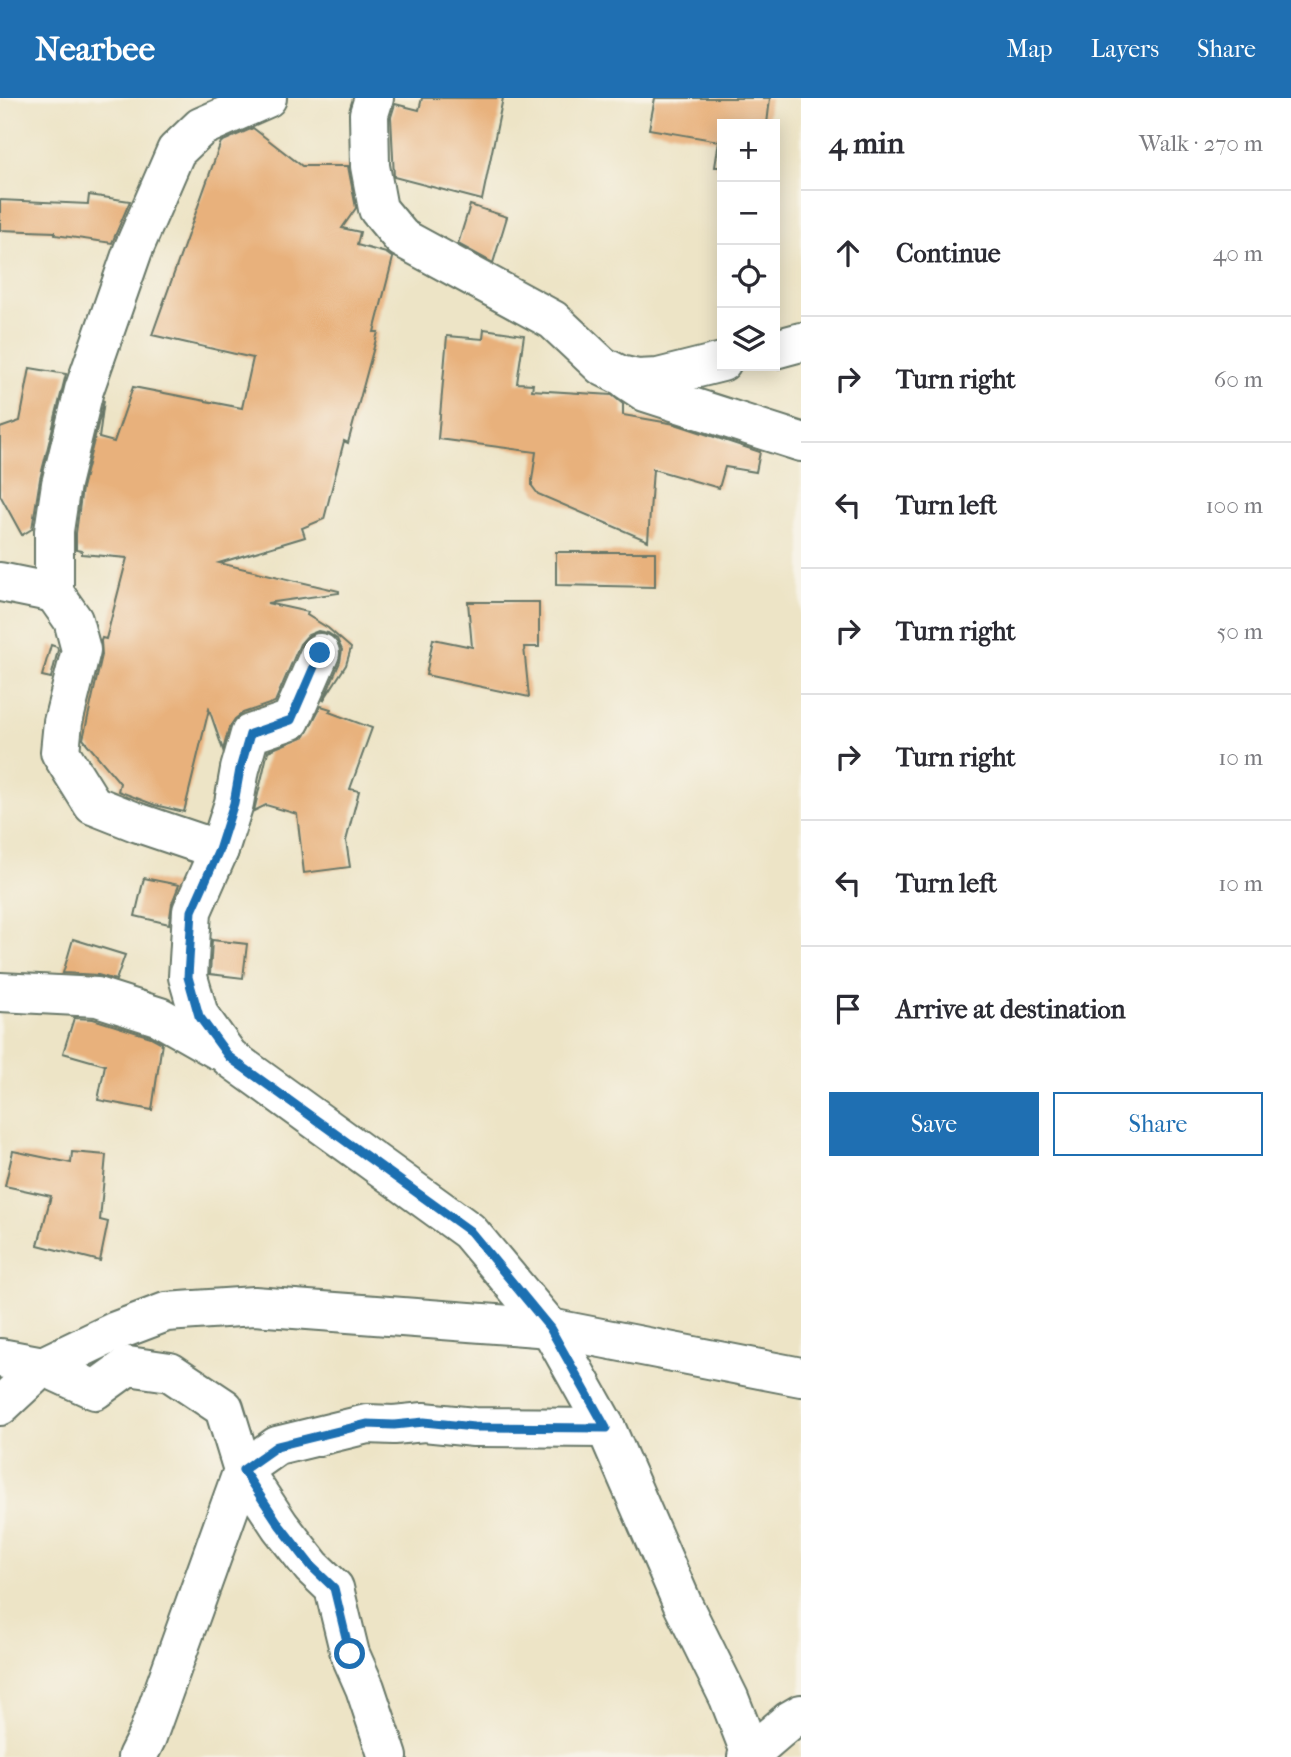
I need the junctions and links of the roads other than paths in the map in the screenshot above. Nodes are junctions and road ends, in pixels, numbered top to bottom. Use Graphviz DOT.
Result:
graph roads {
  1 [pos="267,98"];
  2 [pos="374,98"];
  3 [pos="801,342"];
  4 [pos="780,348"];
  5 [pos="717,363"];
  6 [pos="620,375"];
  7 [pos="801,442"];
  8 [pos="0,582"];
  9 [pos="54,593"];
  10 [pos="320,653"];
  11 [pos="219,850"];
  12 [pos="6,996"];
  13 [pos="229,1057"];
  14 [pos="550,1328"];
  15 [pos="0,1358"];
  16 [pos="43,1366"];
  17 [pos="801,1377"];
  18 [pos="0,1406"];
  19 [pos="606,1428"];
  20 [pos="243,1470"];
  21 [pos="801,1714"];
  22 [pos="750,1756"];
  23 [pos="137,1757"];
  24 [pos="388,1757"];
  1 -- 9 [label="street"];
  2 -- 6 [label="street"];
  3 -- 4 [label="street"];
  5 -- 6 [label="street"];
  6 -- 7 [label="street"];
  8 -- 9 [label="street"];
  9 -- 11 [label="street"];
  10 -- 11 [label="street"];
  11 -- 13 [label="street"];
  12 -- 13 [label="street"];
  13 -- 14 [label="street"];
  14 -- 16 [label="street"];
  14 -- 17 [label="street"];
  14 -- 19 [label="street"];
  15 -- 16 [label="street"];
  16 -- 18 [label="street"];
  16 -- 20 [label="street"];
  19 -- 20 [label="street"];
  19 -- 22 [label="street"];
  20 -- 23 [label="street"];
  20 -- 24 [label="street"];
  21 -- 22 [label="street"];
}
